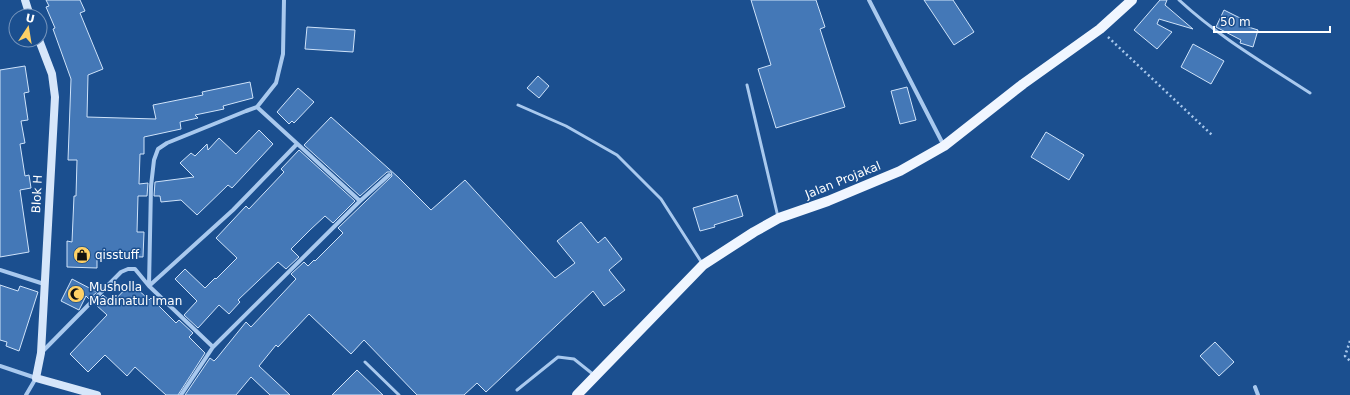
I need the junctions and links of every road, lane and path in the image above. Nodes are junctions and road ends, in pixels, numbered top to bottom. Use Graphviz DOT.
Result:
graph roads {
  1 [pos="284,0"];
  2 [pos="870,0"];
  3 [pos="1132,0"];
  4 [pos="1179,0"];
  5 [pos="1100,29"];
  6 [pos="42,48"];
  7 [pos="747,85"];
  8 [pos="1310,93"];
  9 [pos="518,105"];
  10 [pos="257,107"];
  11 [pos="1212,135"];
  12 [pos="297,144"];
  13 [pos="944,146"];
  14 [pos="389,175"];
  15 [pos="360,201"];
  16 [pos="779,218"];
  17 [pos="703,265"];
  18 [pos="0,270"];
  19 [pos="44,284"];
  20 [pos="149,286"];
  21 [pos="1350,341"];
  22 [pos="213,347"];
  23 [pos="41,353"];
  24 [pos="1350,361"];
  25 [pos="365,362"];
  26 [pos="0,366"];
  27 [pos="595,376"];
  28 [pos="36,378"];
  29 [pos="1255,387"];
  30 [pos="517,390"];
  31 [pos="26,395"];
  32 [pos="97,395"];
  33 [pos="181,395"];
  34 [pos="399,395"];
  35 [pos="577,395"];
  36 [pos="1258,395"];
  1 -- 10 [label="street"];
  2 -- 13 [label="street"];
  3 -- 5 [label="main road, Jalan Projakal"];
  4 -- 8 [label="lane"];
  5 -- 11 [label="path"];
  5 -- 13 [label="main road, Jalan Projakal"];
  6 -- 19 [label="street, Blok H"];
  7 -- 16 [label="lane"];
  9 -- 17 [label="lane"];
  10 -- 12 [label="street"];
  10 -- 20 [label="street"];
  12 -- 15 [label="street"];
  12 -- 20 [label="street"];
  13 -- 16 [label="main road, Jalan Projakal"];
  14 -- 15 [label="street"];
  15 -- 22 [label="street"];
  16 -- 17 [label="main road, Jalan Projakal"];
  17 -- 27 [label="main road, Jalan Projakal"];
  18 -- 19 [label="street"];
  19 -- 23 [label="street, Blok H"];
  20 -- 22 [label="street"];
  20 -- 23 [label="street"];
  21 -- 24 [label="path"];
  22 -- 33 [label="street"];
  23 -- 28 [label="street, Blok H"];
  25 -- 34 [label="lane"];
  26 -- 28 [label="street"];
  27 -- 30 [label="lane"];
  27 -- 35 [label="main road, Jalan Projakal"];
  28 -- 31 [label="street"];
  28 -- 32 [label="street"];
  29 -- 36 [label="street"];
}
